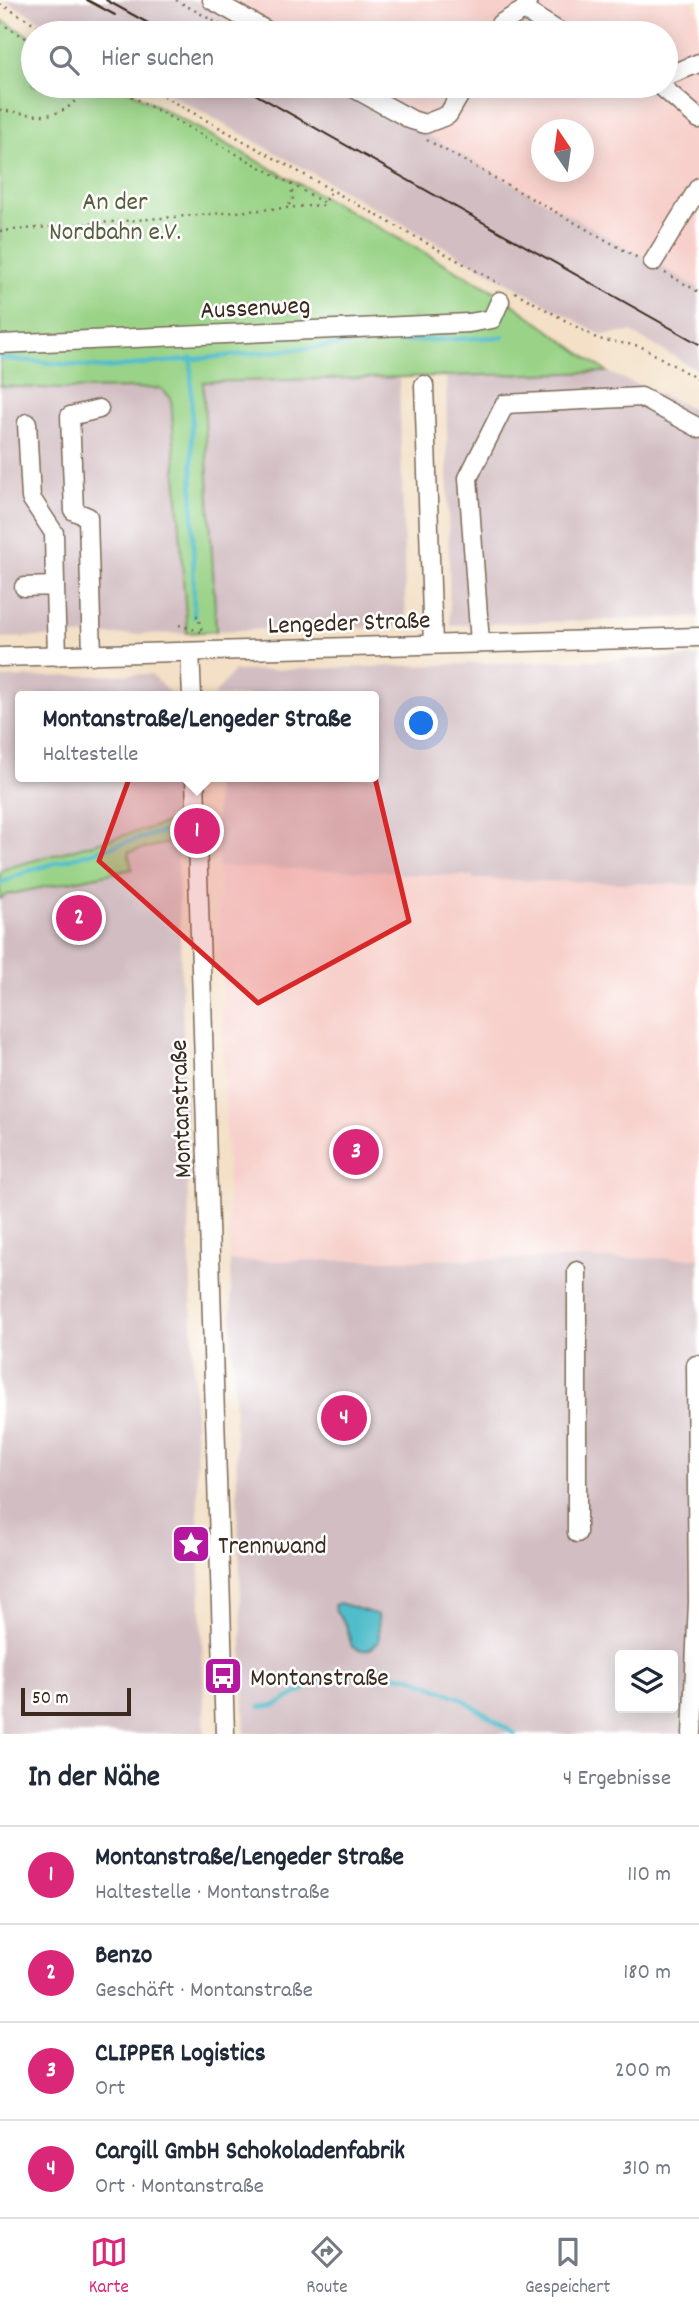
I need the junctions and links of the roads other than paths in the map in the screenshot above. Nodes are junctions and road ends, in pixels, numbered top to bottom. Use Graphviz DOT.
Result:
graph roads {
  1 [pos="212,0"];
  2 [pos="526,5"];
  3 [pos="250,21"];
  4 [pos="504,21"];
  5 [pos="546,21"];
  6 [pos="699,63"];
  7 [pos="678,71"];
  8 [pos="372,98"];
  9 [pos="459,98"];
  10 [pos="675,98"];
  11 [pos="699,119"];
  12 [pos="699,187"];
  13 [pos="652,265"];
  14 [pos="500,301"];
  15 [pos="0,344"];
  16 [pos="424,386"];
  17 [pos="99,409"];
  18 [pos="27,423"];
  19 [pos="699,429"];
  20 [pos="55,586"];
  21 [pos="24,587"];
  22 [pos="699,637"];
  23 [pos="480,643"];
  24 [pos="433,644"];
  25 [pos="190,652"];
  26 [pos="92,655"];
  27 [pos="57,656"];
  28 [pos="0,657"];
  29 [pos="192,691"];
  30 [pos="195,782"];
  31 [pos="577,1271"];
  32 [pos="699,1364"];
  33 [pos="577,1533"];
  34 [pos="698,1550"];
  35 [pos="225,1734"];
  36 [pos="692,1734"];
  1 -- 3 [label="street"];
  2 -- 4 [label="street"];
  2 -- 5 [label="street"];
  6 -- 7 [label="street"];
  8 -- 9 [label="street"];
  10 -- 11 [label="street"];
  12 -- 13 [label="street"];
  14 -- 15 [label="street, Aussenweg"];
  16 -- 24 [label="street"];
  17 -- 26 [label="street"];
  18 -- 20 [label="street"];
  19 -- 23 [label="street"];
  20 -- 21 [label="street"];
  20 -- 27 [label="street"];
  22 -- 23 [label="street, Lengeder Straße"];
  23 -- 24 [label="street, Lengeder Straße"];
  24 -- 25 [label="street, Lengeder Straße"];
  25 -- 26 [label="street, Lengeder Straße"];
  25 -- 29 [label="street"];
  26 -- 27 [label="street, Lengeder Straße"];
  27 -- 28 [label="street, Lengeder Straße"];
  30 -- 35 [label="street, Montanstraße"];
  31 -- 33 [label="street"];
  32 -- 34 [label="street"];
  34 -- 36 [label="street"];
}
